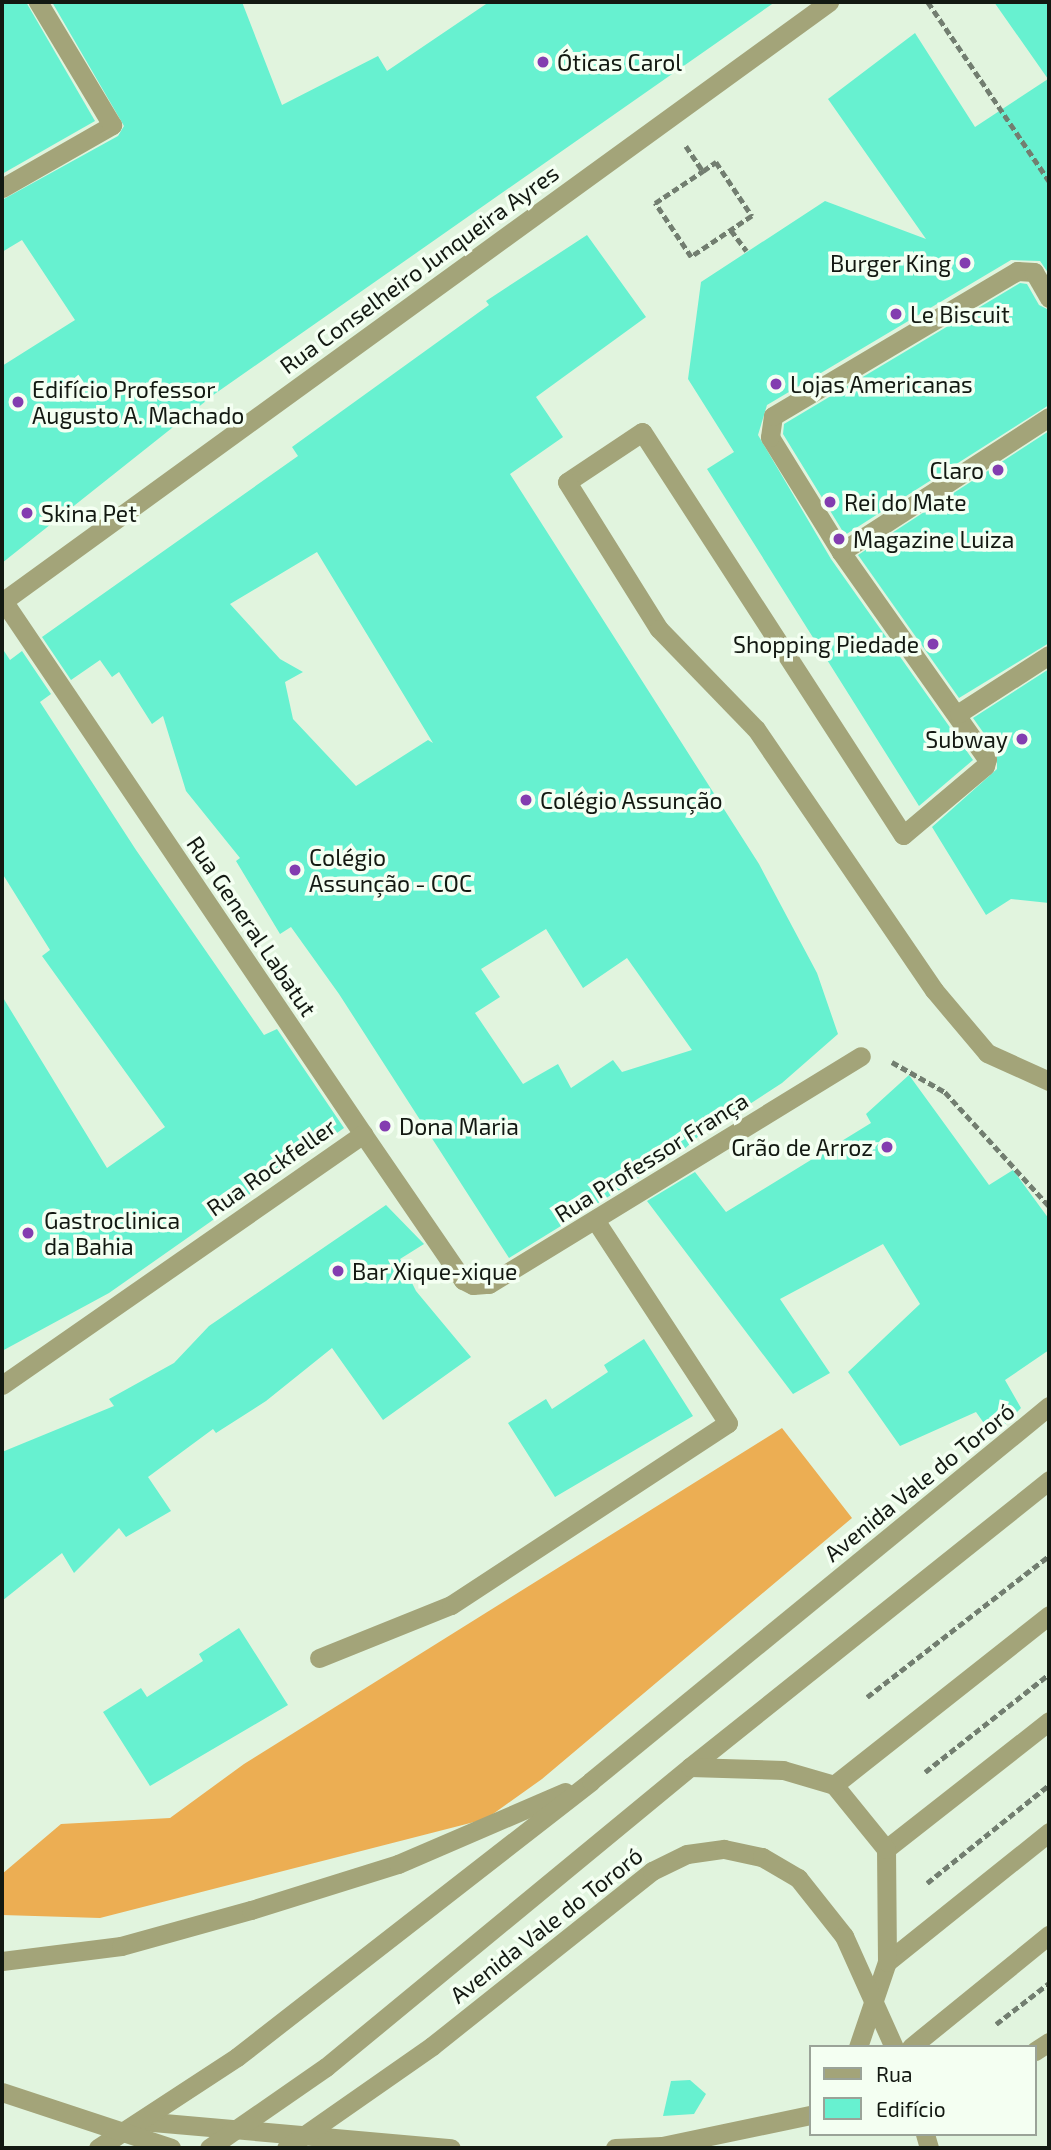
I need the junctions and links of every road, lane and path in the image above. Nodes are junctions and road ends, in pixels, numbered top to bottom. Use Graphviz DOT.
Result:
graph roads {
  1 [pos="38,2"];
  2 [pos="830,2"];
  3 [pos="928,2"];
  4 [pos="667,119"];
  5 [pos="703,171"];
  6 [pos="1049,181"];
  7 [pos="2,188"];
  8 [pos="731,230"];
  9 [pos="747,251"];
  10 [pos="1049,298"];
  11 [pos="1049,417"];
  12 [pos="841,552"];
  13 [pos="2,601"];
  14 [pos="1049,655"];
  15 [pos="959,713"];
  16 [pos="861,1056"];
  17 [pos="1049,1081"];
  18 [pos="363,1134"];
  19 [pos="1049,1206"];
  20 [pos="596,1221"];
  21 [pos="463,1280"];
  22 [pos="2,1385"];
  23 [pos="1049,1406"];
  24 [pos="1049,1480"];
  25 [pos="1049,1556"];
  26 [pos="1049,1615"];
  27 [pos="319,1658"];
  28 [pos="1049,1674"];
  29 [pos="867,1697"];
  30 [pos="1049,1721"];
  31 [pos="690,1768"];
  32 [pos="925,1772"];
  33 [pos="591,1781"];
  34 [pos="834,1785"];
  35 [pos="1049,1785"];
  36 [pos="1049,1832"];
  37 [pos="886,1849"];
  38 [pos="927,1883"];
  39 [pos="1049,1935"];
  40 [pos="2,1961"];
  41 [pos="887,1962"];
  42 [pos="1049,1983"];
  43 [pos="991,2028"];
  44 [pos="919,2041"];
  45 [pos="859,2045"];
  46 [pos="893,2045"];
  47 [pos="2,2092"];
  48 [pos="810,2115"];
  49 [pos="83,2118"];
  50 [pos="98,2148"];
  51 [pos="171,2148"];
  52 [pos="209,2148"];
  53 [pos="286,2148"];
  54 [pos="451,2148"];
  55 [pos="615,2148"];
  1 -- 7 [label="street"];
  2 -- 4 [label="street, Rua Conselheiro Junqueira Ayres"];
  3 -- 6 [label="path"];
  4 -- 5 [label="path"];
  4 -- 13 [label="street, Rua Conselheiro Junqueira Ayres"];
  5 -- 8 [label="path"];
  5 -- 8 [label="path"];
  8 -- 9 [label="path"];
  10 -- 12 [label="street"];
  11 -- 12 [label="street"];
  12 -- 15 [label="street"];
  13 -- 18 [label="street, Rua General Labatut"];
  14 -- 15 [label="street"];
  15 -- 17 [label="street"];
  16 -- 19 [label="path"];
  16 -- 20 [label="street, Rua Professor França"];
  18 -- 21 [label="street, Rua General Labatut"];
  18 -- 22 [label="street, Rua Rockfeller"];
  20 -- 21 [label="street, Rua Professor França"];
  20 -- 27 [label="street"];
  23 -- 33 [label="street, Avenida Vale do Tororó"];
  24 -- 31 [label="street"];
  25 -- 29 [label="path"];
  26 -- 34 [label="street"];
  28 -- 32 [label="path"];
  30 -- 37 [label="street"];
  31 -- 34 [label="street"];
  31 -- 52 [label="street"];
  33 -- 40 [label="street, Avenida Vale do Tororó"];
  33 -- 50 [label="street, Avenida Vale do Tororó"];
  34 -- 37 [label="street"];
  35 -- 38 [label="path"];
  36 -- 41 [label="street"];
  37 -- 41 [label="street"];
  39 -- 44 [label="street"];
  41 -- 45 [label="street"];
  42 -- 43 [label="path"];
  46 -- 53 [label="street, Avenida Vale do Tororó"];
  47 -- 49 [label="street"];
  48 -- 55 [label="street"];
  49 -- 51 [label="street"];
  49 -- 54 [label="street"];
}
